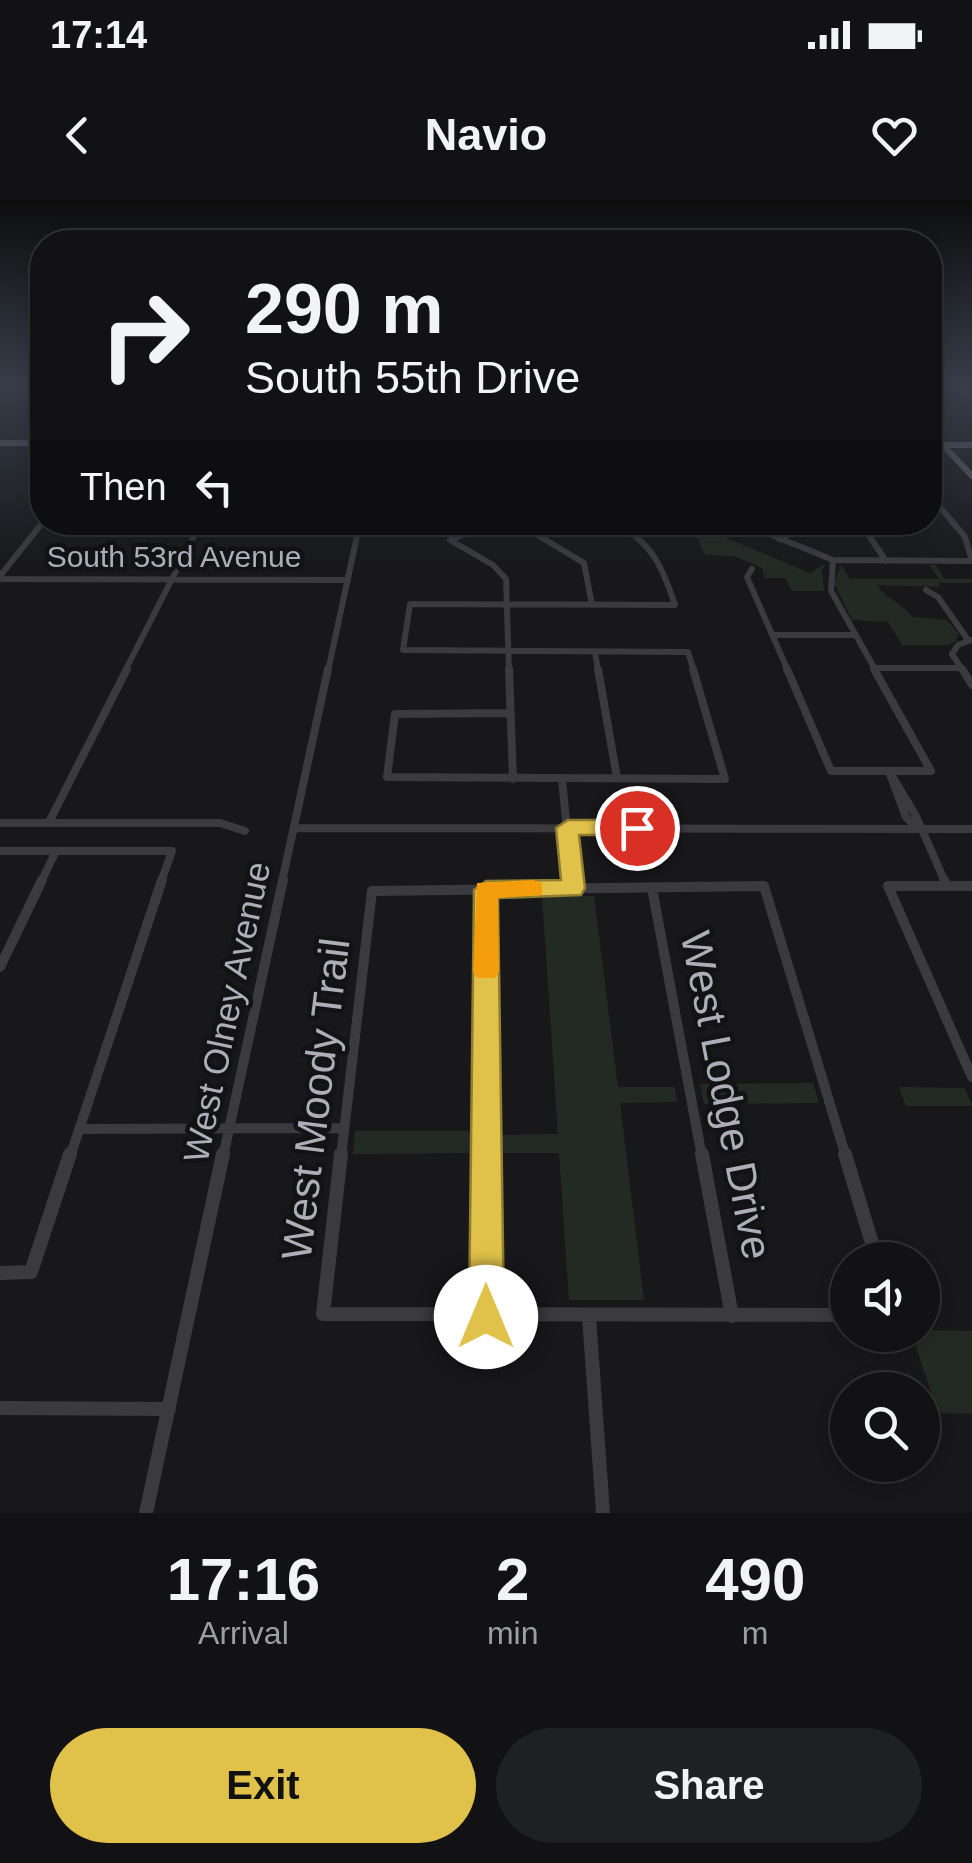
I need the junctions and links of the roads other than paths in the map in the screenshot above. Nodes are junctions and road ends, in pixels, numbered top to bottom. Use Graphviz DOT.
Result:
graph roads {
  1 [pos="942,446"];
  2 [pos="972,446"];
  3 [pos="972,476"];
  4 [pos="942,509"];
  5 [pos="962,533"];
  6 [pos="972,533"];
  7 [pos="33,535"];
  8 [pos="194,535"];
  9 [pos="357,535"];
  10 [pos="462,535"];
  11 [pos="538,535"];
  12 [pos="638,535"];
  13 [pos="771,535"];
  14 [pos="786,535"];
  15 [pos="869,535"];
  16 [pos="780,539"];
  17 [pos="834,560"];
  18 [pos="886,561"];
  19 [pos="972,561"];
  20 [pos="752,569"];
  21 [pos="0,578"];
  22 [pos="171,580"];
  23 [pos="348,580"];
  24 [pos="926,590"];
  25 [pos="507,605"];
  26 [pos="592,605"];
  27 [pos="772,635"];
  28 [pos="854,635"];
  29 [pos="970,640"];
  30 [pos="509,652"];
  31 [pos="595,652"];
  32 [pos="874,668"];
  33 [pos="960,668"];
  34 [pos="972,685"];
  35 [pos="510,714"];
  36 [pos="889,770"];
  37 [pos="618,778"];
  38 [pos="513,779"];
  39 [pos="562,779"];
  40 [pos="0,822"];
  41 [pos="49,822"];
  42 [pos="295,828"];
  43 [pos="568,828"];
  44 [pos="918,829"];
  45 [pos="972,829"];
  46 [pos="246,831"];
  47 [pos="0,851"];
  48 [pos="56,851"];
  49 [pos="172,851"];
  50 [pos="946,886"];
  51 [pos="972,886"];
  52 [pos="573,888"];
  53 [pos="652,888"];
  54 [pos="486,890"];
  55 [pos="0,968"];
  56 [pos="972,1077"];
  57 [pos="230,1128"];
  58 [pos="344,1128"];
  59 [pos="79,1129"];
  60 [pos="873,1242"];
  61 [pos="31,1272"];
  62 [pos="0,1273"];
  63 [pos="830,1315"];
  64 [pos="732,1316"];
  65 [pos="486,1317"];
  66 [pos="588,1317"];
  67 [pos="0,1408"];
  68 [pos="168,1409"];
  69 [pos="146,1513"];
  70 [pos="602,1513"];
  1 -- 2 [label="main road"];
  1 -- 3 [label="main road"];
  4 -- 5 [label="street"];
  5 -- 6 [label="street"];
  5 -- 19 [label="street"];
  7 -- 21 [label="street"];
  8 -- 22 [label="street"];
  9 -- 23 [label="street, West Olney Avenue"];
  10 -- 25 [label="street"];
  11 -- 26 [label="street"];
  12 -- 26 [label="street"];
  13 -- 16 [label="street"];
  14 -- 16 [label="street"];
  15 -- 18 [label="street"];
  16 -- 17 [label="street"];
  17 -- 18 [label="street"];
  17 -- 28 [label="street"];
  18 -- 19 [label="street"];
  20 -- 27 [label="street"];
  21 -- 22 [label="street, South 53rd Avenue"];
  22 -- 23 [label="street, South 53rd Avenue"];
  22 -- 41 [label="street"];
  23 -- 42 [label="street, West Olney Avenue"];
  24 -- 29 [label="street"];
  25 -- 26 [label="street"];
  25 -- 30 [label="street"];
  25 -- 30 [label="street"];
  27 -- 28 [label="street"];
  27 -- 36 [label="street"];
  28 -- 32 [label="street"];
  29 -- 33 [label="street"];
  30 -- 31 [label="street"];
  30 -- 35 [label="street"];
  31 -- 37 [label="street"];
  31 -- 37 [label="street"];
  32 -- 33 [label="street"];
  32 -- 36 [label="street"];
  33 -- 34 [label="street"];
  35 -- 38 [label="street"];
  35 -- 38 [label="street"];
  36 -- 44 [label="street"];
  37 -- 39 [label="street"];
  38 -- 39 [label="street"];
  39 -- 43 [label="street"];
  40 -- 41 [label="street"];
  41 -- 46 [label="street"];
  42 -- 43 [label="street"];
  42 -- 57 [label="street, West Olney Avenue"];
  43 -- 44 [label="street"];
  43 -- 52 [label="street"];
  44 -- 45 [label="street"];
  44 -- 50 [label="street"];
  47 -- 48 [label="street"];
  48 -- 49 [label="street"];
  48 -- 55 [label="street"];
  49 -- 59 [label="street"];
  50 -- 51 [label="street"];
  50 -- 56 [label="street"];
  52 -- 53 [label="street"];
  52 -- 54 [label="street"];
  53 -- 60 [label="street"];
  53 -- 64 [label="street, West Lodge Drive"];
  54 -- 58 [label="street, West Moody Trail"];
  54 -- 65 [label="street"];
  57 -- 58 [label="street"];
  57 -- 59 [label="street"];
  57 -- 68 [label="street, West Olney Avenue"];
  58 -- 65 [label="street, West Moody Trail"];
  59 -- 61 [label="street"];
  61 -- 62 [label="street"];
  63 -- 64 [label="street"];
  64 -- 66 [label="street"];
  65 -- 66 [label="street"];
  66 -- 70 [label="street"];
  67 -- 68 [label="street"];
  68 -- 69 [label="street, West Olney Avenue"];
}
